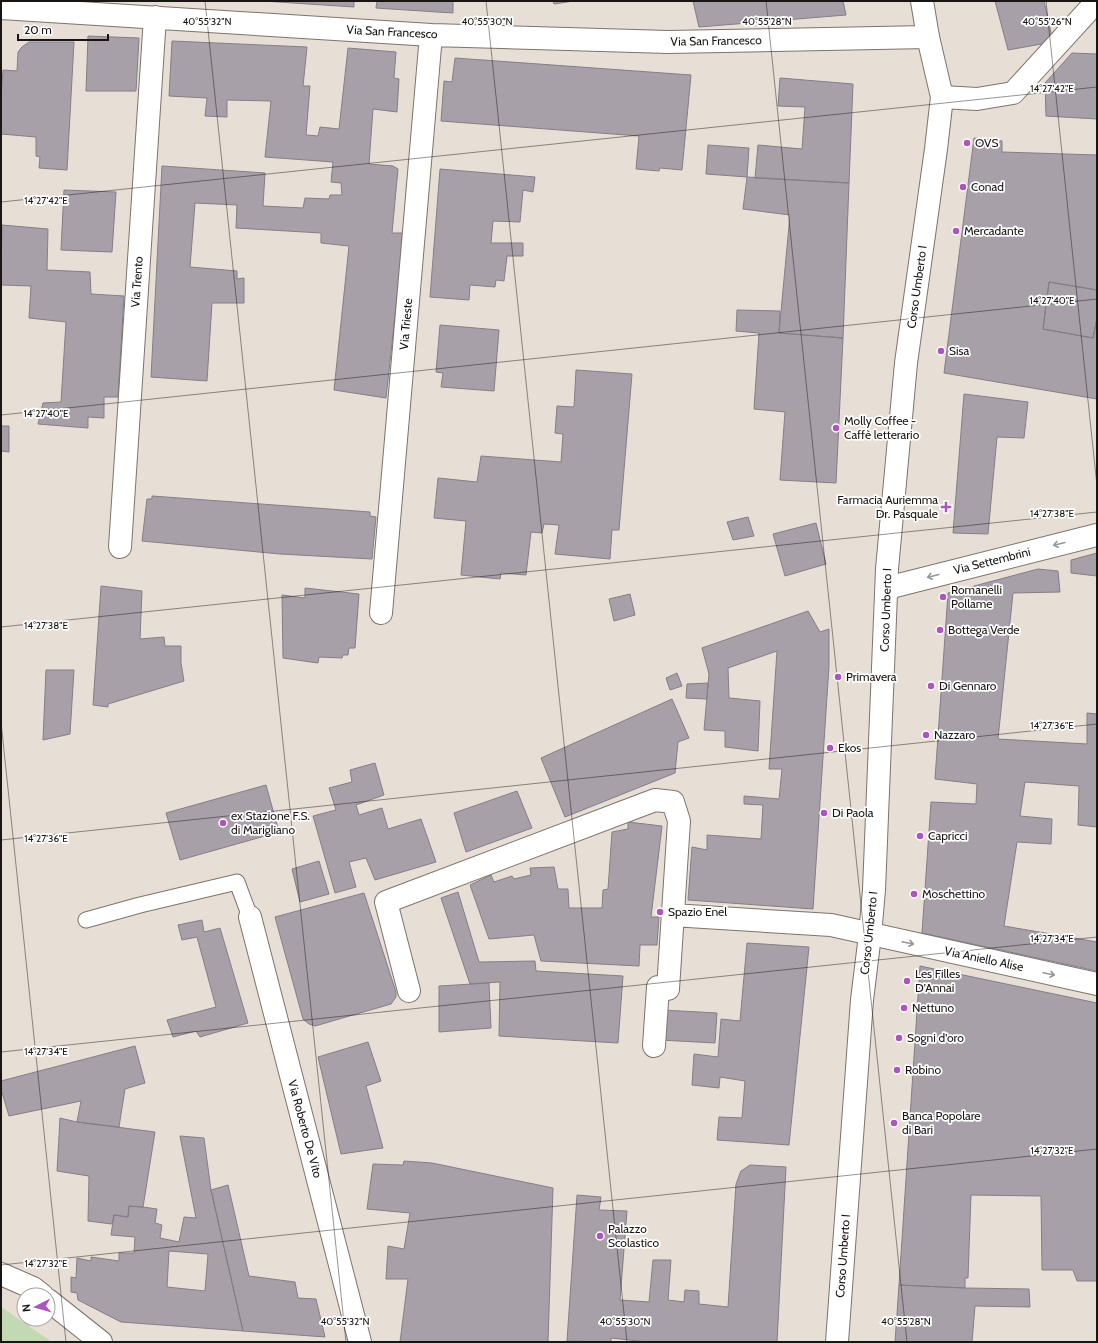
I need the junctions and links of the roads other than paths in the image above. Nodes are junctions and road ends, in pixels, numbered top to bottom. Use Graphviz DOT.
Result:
graph roads {
  1 [pos="922,1"];
  2 [pos="1097,1"];
  3 [pos="1,8"];
  4 [pos="155,17"];
  5 [pos="431,35"];
  6 [pos="928,37"];
  7 [pos="942,97"];
  8 [pos="1097,535"];
  9 [pos="120,547"];
  10 [pos="887,588"];
  11 [pos="380,613"];
  12 [pos="672,915"];
  13 [pos="250,917"];
  14 [pos="86,920"];
  15 [pos="870,935"];
  16 [pos="1097,984"];
  17 [pos="409,991"];
  18 [pos="654,1046"];
  19 [pos="1,1274"];
  20 [pos="31,1287"];
  21 [pos="56,1306"];
  22 [pos="101,1342"];
  23 [pos="360,1342"];
  24 [pos="836,1342"];
  1 -- 6 [label="street, Corso Umberto I"];
  2 -- 7 [label="street"];
  3 -- 4 [label="street, Via San Francesco"];
  4 -- 5 [label="street, Via San Francesco"];
  4 -- 9 [label="street, Via Trento"];
  5 -- 6 [label="street, Via San Francesco"];
  5 -- 11 [label="street, Via Trieste"];
  6 -- 7 [label="street, Corso Umberto I"];
  7 -- 10 [label="street, Corso Umberto I"];
  8 -- 10 [label="street, Via Settembrini, one-way"];
  10 -- 15 [label="street, Corso Umberto I"];
  12 -- 15 [label="street, Via Aniello Alise"];
  12 -- 17 [label="street"];
  12 -- 18 [label="street"];
  13 -- 14 [label="lane"];
  13 -- 23 [label="street, Via Roberto De Vito"];
  15 -- 16 [label="street, Via Aniello Alise, one-way"];
  15 -- 24 [label="street, Corso Umberto I"];
  19 -- 20 [label="street"];
  21 -- 22 [label="street"];
}
